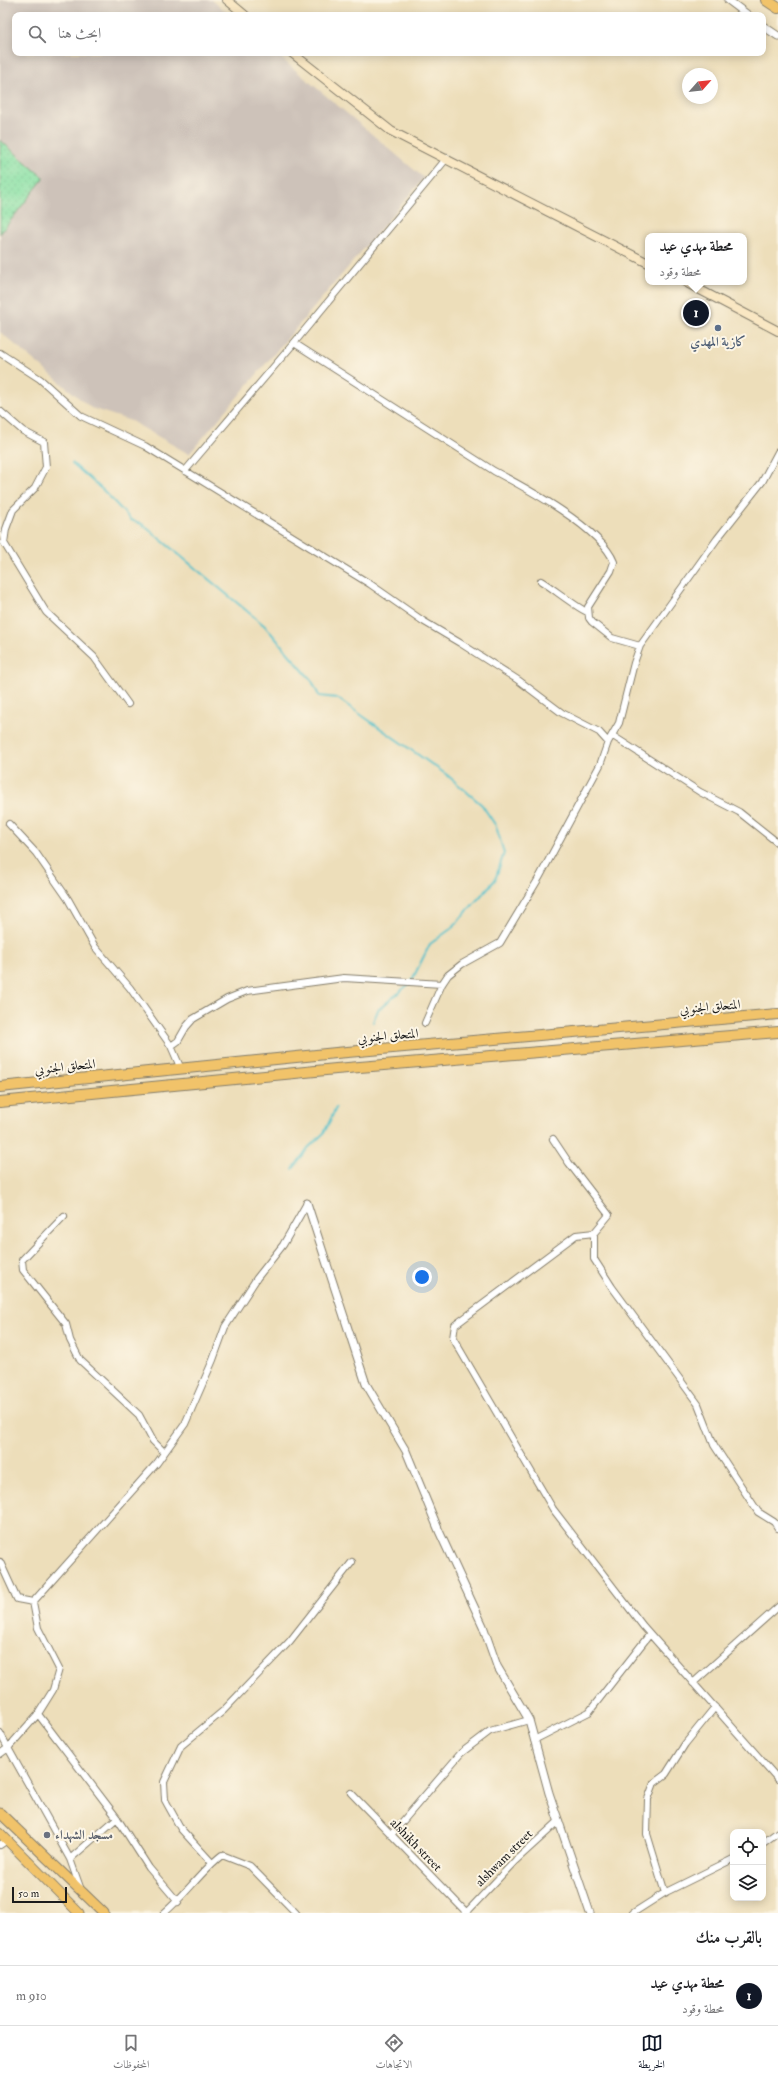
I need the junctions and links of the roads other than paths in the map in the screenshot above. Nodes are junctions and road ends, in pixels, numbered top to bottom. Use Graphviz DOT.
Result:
graph roads {
  1 [pos="227,0"];
  2 [pos="728,0"];
  3 [pos="766,0"];
  4 [pos="778,8"];
  5 [pos="241,12"];
  6 [pos="744,12"];
  7 [pos="766,28"];
  8 [pos="778,36"];
  9 [pos="296,56"];
  10 [pos="447,158"];
  11 [pos="645,261"];
  12 [pos="691,285"];
  13 [pos="778,331"];
  14 [pos="294,343"];
  15 [pos="0,353"];
  16 [pos="0,411"];
  17 [pos="778,452"];
  18 [pos="185,471"];
  19 [pos="2,545"];
  20 [pos="541,581"];
  21 [pos="588,612"];
  22 [pos="640,646"];
  23 [pos="128,704"];
  24 [pos="610,739"];
  25 [pos="9,824"];
  26 [pos="778,843"];
  27 [pos="442,984"];
  28 [pos="778,1014"];
  29 [pos="425,1023"];
  30 [pos="778,1032"];
  31 [pos="171,1046"];
  32 [pos="181,1069"];
  33 [pos="0,1087"];
  34 [pos="0,1102"];
  35 [pos="553,1139"];
  36 [pos="307,1203"];
  37 [pos="64,1216"];
  38 [pos="594,1233"];
  39 [pos="164,1452"];
  40 [pos="778,1528"];
  41 [pos="0,1562"];
  42 [pos="352,1562"];
  43 [pos="33,1602"];
  44 [pos="778,1606"];
  45 [pos="650,1634"];
  46 [pos="693,1682"];
  47 [pos="714,1707"];
  48 [pos="38,1714"];
  49 [pos="529,1720"];
  50 [pos="0,1733"];
  51 [pos="534,1740"];
  52 [pos="8,1748"];
  53 [pos="0,1754"];
  54 [pos="778,1779"];
  55 [pos="351,1793"];
  56 [pos="0,1813"];
  57 [pos="117,1818"];
  58 [pos="559,1821"];
  59 [pos="778,1832"];
  60 [pos="391,1835"];
  61 [pos="2,1839"];
  62 [pos="766,1842"];
  63 [pos="70,1859"];
  64 [pos="730,1860"];
  65 [pos="212,1863"];
  66 [pos="81,1890"];
  67 [pos="664,1893"];
  68 [pos="178,1902"];
  69 [pos="79,1913"];
  70 [pos="104,1913"];
  71 [pos="164,1913"];
  72 [pos="296,1913"];
  73 [pos="466,1913"];
  74 [pos="590,1913"];
  75 [pos="633,1913"];
  1 -- 5 [label="main road"];
  2 -- 6 [label="street"];
  3 -- 4 [label="highway"];
  7 -- 8 [label="street"];
  9 -- 10 [label="main road"];
  10 -- 11 [label="main road"];
  10 -- 14 [label="street"];
  12 -- 13 [label="main road"];
  14 -- 18 [label="street"];
  14 -- 21 [label="street"];
  15 -- 18 [label="street"];
  16 -- 19 [label="street"];
  17 -- 22 [label="street"];
  18 -- 24 [label="street"];
  19 -- 23 [label="street"];
  20 -- 21 [label="street"];
  21 -- 22 [label="street"];
  22 -- 24 [label="street"];
  24 -- 26 [label="street"];
  24 -- 27 [label="street"];
  25 -- 31 [label="street"];
  27 -- 29 [label="street"];
  27 -- 31 [label="street"];
  28 -- 32 [label="highway, المتحلق الجنوبي"];
  30 -- 34 [label="highway"];
  31 -- 32 [label="street"];
  32 -- 33 [label="highway, المتحلق الجنوبي"];
  35 -- 38 [label="street"];
  36 -- 39 [label="street"];
  36 -- 49 [label="street"];
  37 -- 39 [label="street"];
  38 -- 40 [label="street"];
  38 -- 45 [label="street"];
  39 -- 43 [label="street"];
  41 -- 43 [label="street"];
  42 -- 65 [label="street"];
  43 -- 48 [label="street"];
  44 -- 46 [label="street"];
  45 -- 46 [label="street"];
  45 -- 51 [label="street"];
  46 -- 47 [label="street"];
  47 -- 54 [label="street"];
  47 -- 67 [label="street"];
  48 -- 52 [label="street"];
  48 -- 57 [label="street"];
  49 -- 51 [label="street"];
  49 -- 60 [label="street"];
  50 -- 52 [label="street"];
  51 -- 58 [label="street"];
  52 -- 53 [label="street"];
  52 -- 63 [label="street"];
  55 -- 60 [label="street, alshikh street"];
  56 -- 66 [label="main road"];
  57 -- 63 [label="street"];
  57 -- 68 [label="street"];
  58 -- 73 [label="street, alshwam street"];
  58 -- 74 [label="street"];
  59 -- 62 [label="street"];
  60 -- 73 [label="street, alshikh street"];
  61 -- 69 [label="main road"];
  63 -- 66 [label="street"];
  64 -- 67 [label="street"];
  65 -- 68 [label="street"];
  65 -- 72 [label="street"];
  66 -- 70 [label="main road"];
  67 -- 75 [label="street"];
  68 -- 71 [label="street"];
}
